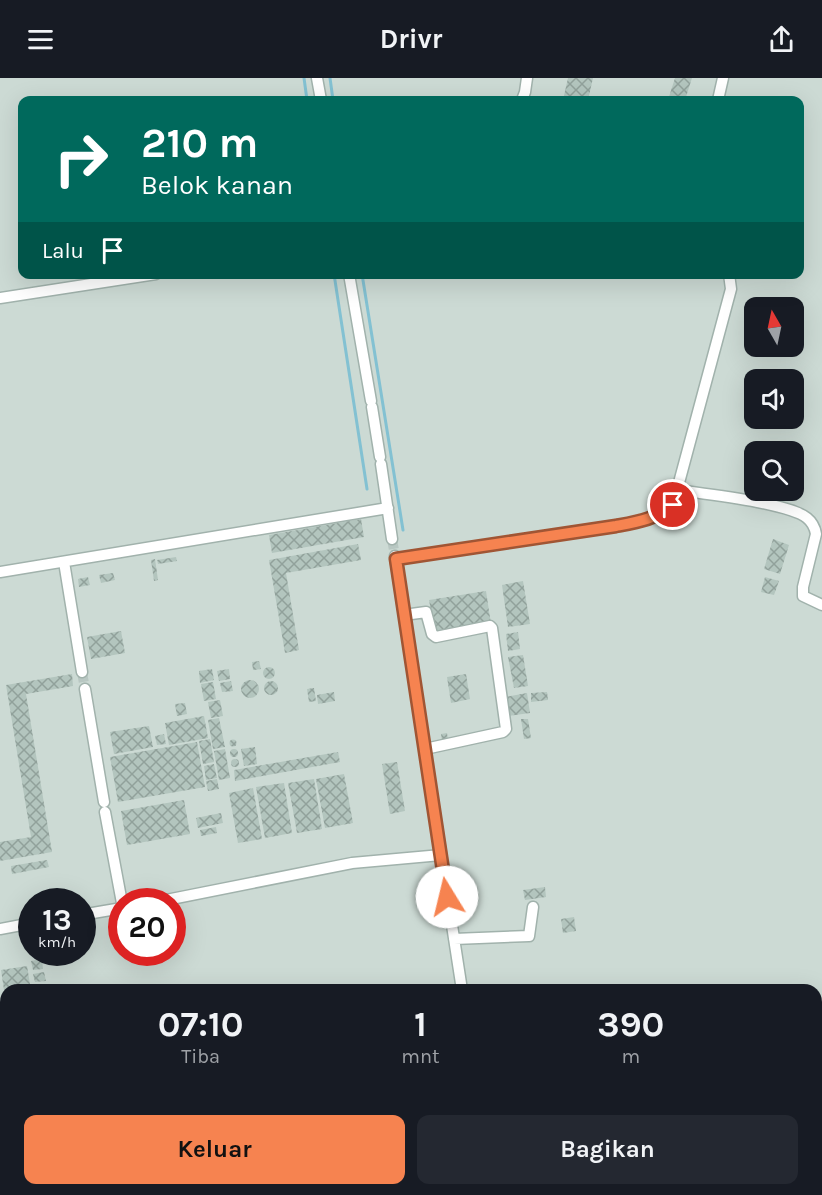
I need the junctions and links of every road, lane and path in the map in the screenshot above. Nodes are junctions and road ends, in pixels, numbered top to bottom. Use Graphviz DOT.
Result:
graph roads {
  1 [pos="317,78"];
  2 [pos="527,78"];
  3 [pos="723,78"];
  4 [pos="320,96"];
  5 [pos="524,96"];
  6 [pos="719,96"];
  7 [pos="124,279"];
  8 [pos="351,279"];
  9 [pos="730,279"];
  10 [pos="0,298"];
  11 [pos="678,490"];
  12 [pos="388,508"];
  13 [pos="392,539"];
  14 [pos="818,541"];
  15 [pos="64,562"];
  16 [pos="0,572"];
  17 [pos="822,605"];
  18 [pos="404,615"];
  19 [pos="82,672"];
  20 [pos="85,689"];
  21 [pos="425,749"];
  22 [pos="441,855"];
  23 [pos="119,888"];
  24 [pos="186,896"];
  25 [pos="533,907"];
  26 [pos="18,926"];
  27 [pos="0,929"];
  28 [pos="454,939"];
  29 [pos="461,984"];
  1 -- 4 [label="lane"];
  2 -- 5 [label="lane"];
  3 -- 6 [label="lane"];
  7 -- 10 [label="lane"];
  8 -- 12 [label="lane"];
  9 -- 11 [label="lane"];
  11 -- 14 [label="lane"];
  11 -- 18 [label="lane"];
  12 -- 13 [label="lane"];
  12 -- 15 [label="lane"];
  14 -- 17 [label="lane"];
  15 -- 16 [label="lane"];
  15 -- 19 [label="lane"];
  18 -- 21 [label="lane"];
  18 -- 21 [label="lane"];
  20 -- 23 [label="lane"];
  21 -- 22 [label="lane"];
  22 -- 24 [label="lane"];
  22 -- 28 [label="lane"];
  25 -- 28 [label="lane"];
  26 -- 27 [label="lane"];
  28 -- 29 [label="lane"];
}
